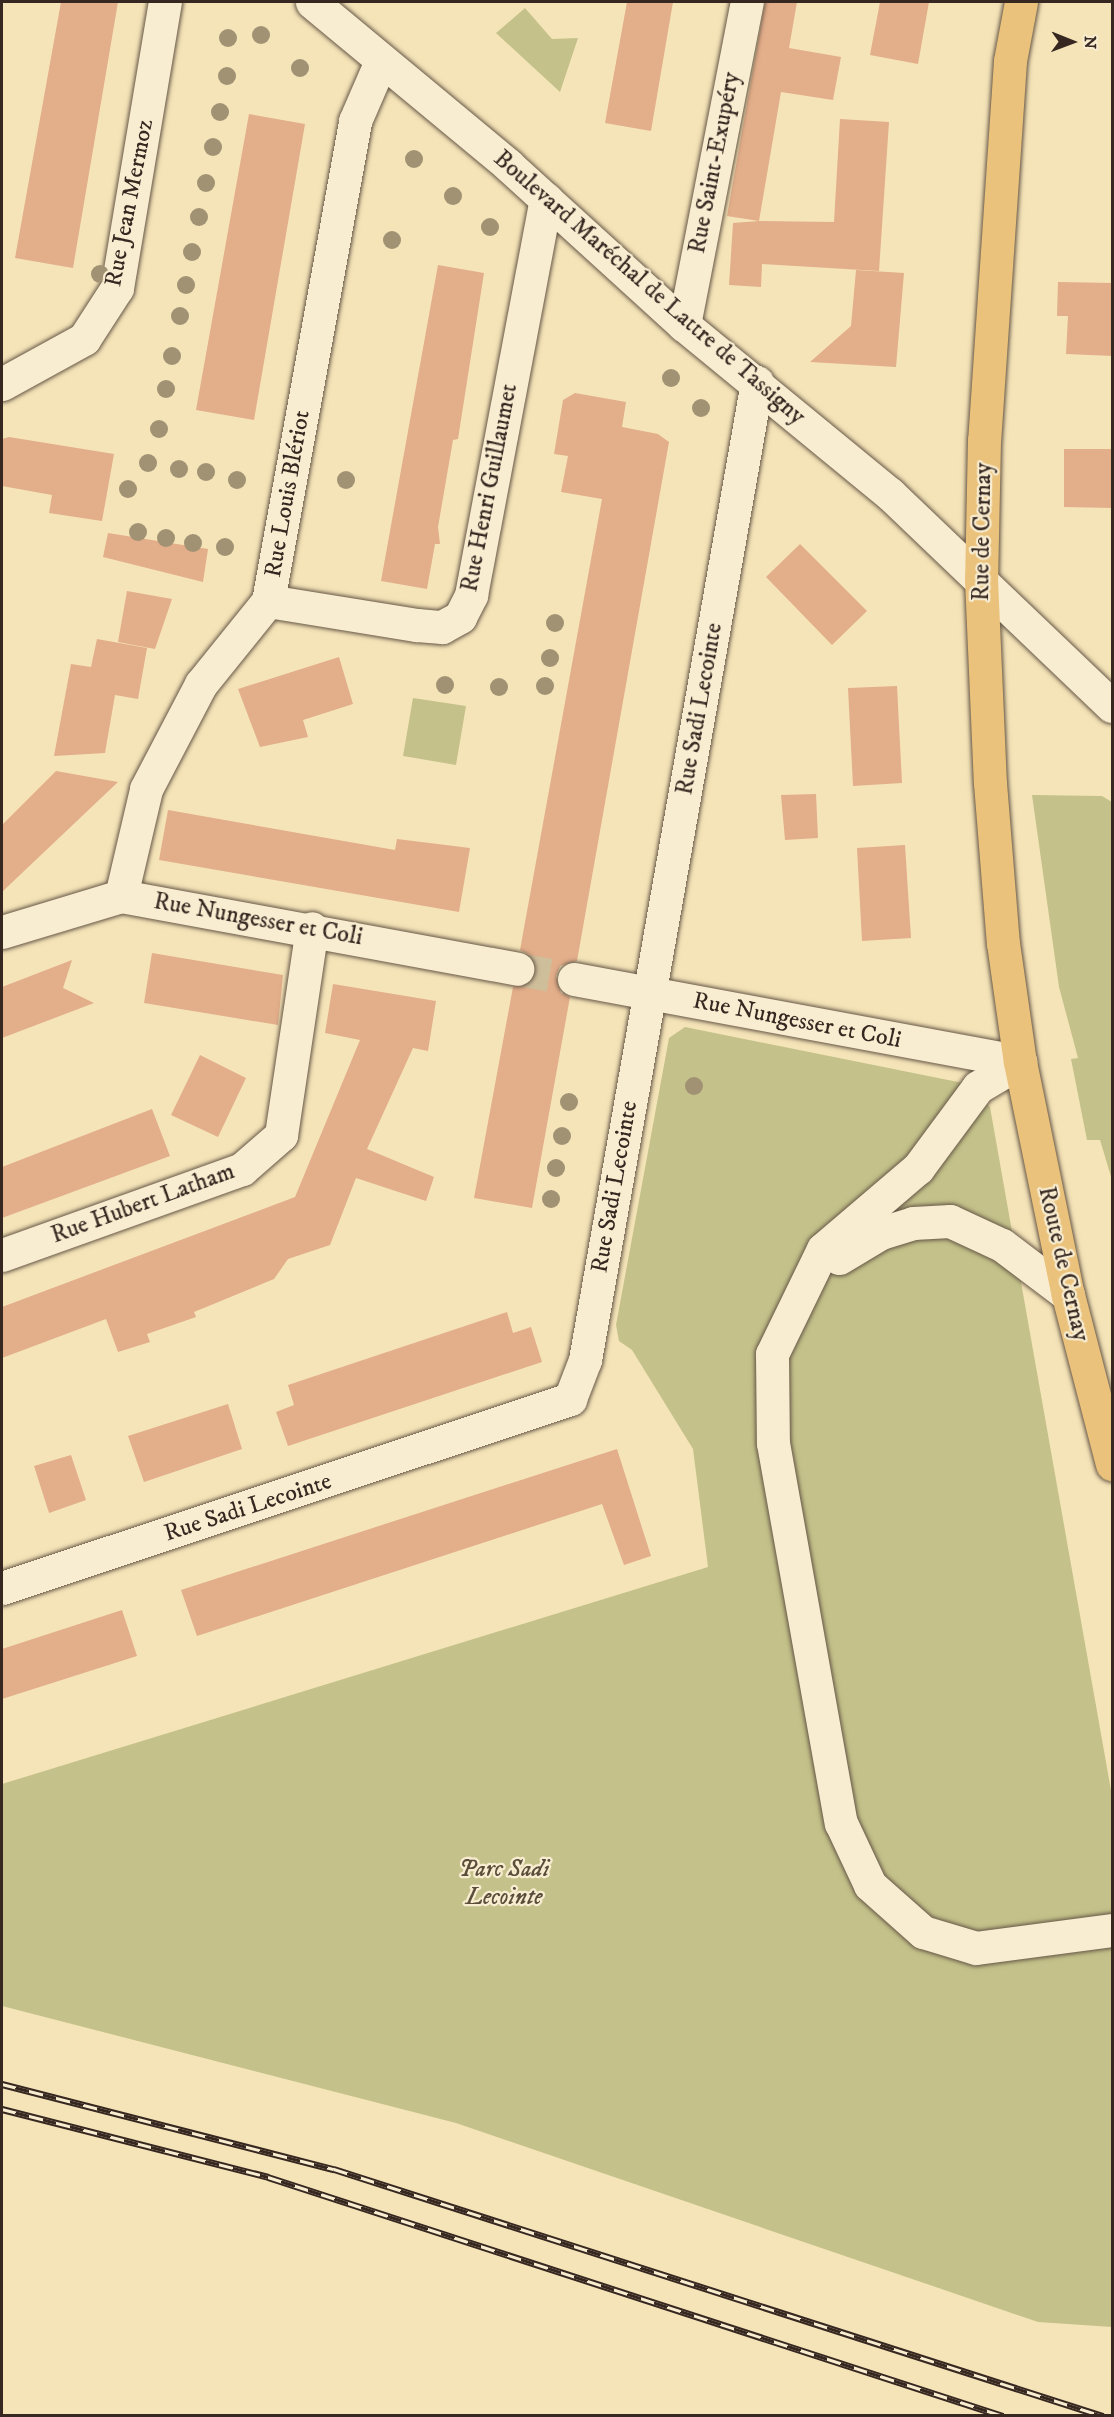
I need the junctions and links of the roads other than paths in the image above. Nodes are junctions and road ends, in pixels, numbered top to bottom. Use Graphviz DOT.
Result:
graph roads {
  1 [pos="165,2"];
  2 [pos="312,2"];
  3 [pos="747,2"];
  4 [pos="1021,2"];
  5 [pos="381,60"];
  6 [pos="546,199"];
  7 [pos="684,325"];
  8 [pos="757,382"];
  9 [pos="2,384"];
  10 [pos="981,579"];
  11 [pos="268,601"];
  12 [pos="1113,706"];
  13 [pos="121,896"];
  14 [pos="312,928"];
  15 [pos="2,932"];
  16 [pos="517,969"];
  17 [pos="574,979"];
  18 [pos="650,994"];
  19 [pos="1020,1062"];
  20 [pos="2,1255"];
  21 [pos="798,1296"];
  22 [pos="1068,1296"];
  23 [pos="1113,1464"];
  24 [pos="2,1588"];
  25 [pos="1113,1930"];
  1 -- 9 [label="street, Rue Jean Mermoz"];
  2 -- 5 [label="street, Boulevard Maréchal de Lattre de Tassigny"];
  3 -- 7 [label="street, Rue Saint-Exupéry"];
  4 -- 10 [label="main road, Rue de Cernay"];
  5 -- 6 [label="street, Boulevard Maréchal de Lattre de Tassigny"];
  5 -- 11 [label="street, Rue Louis Blériot"];
  6 -- 7 [label="street, Boulevard Maréchal de Lattre de Tassigny"];
  6 -- 11 [label="street, Rue Henri Guillaumet"];
  7 -- 8 [label="street, Boulevard Maréchal de Lattre de Tassigny"];
  8 -- 10 [label="street, Boulevard Maréchal de Lattre de Tassigny"];
  8 -- 18 [label="street, Rue Sadi Lecointe"];
  10 -- 12 [label="street, Boulevard Maréchal de Lattre de Tassigny"];
  10 -- 19 [label="main road, Rue de Cernay"];
  11 -- 13 [label="street, Rue Louis Blériot"];
  13 -- 14 [label="street, Rue Nungesser et Coli"];
  13 -- 15 [label="street, Rue Nungesser et Coli"];
  14 -- 16 [label="street, Rue Nungesser et Coli"];
  14 -- 20 [label="street, Rue Hubert Latham"];
  17 -- 18 [label="street, Rue Nungesser et Coli"];
  18 -- 19 [label="street, Rue Nungesser et Coli"];
  18 -- 24 [label="street, Rue Sadi Lecointe"];
  19 -- 21 [label="street"];
  19 -- 22 [label="main road, Route de Cernay"];
  21 -- 22 [label="street"];
  21 -- 25 [label="street"];
  22 -- 23 [label="main road, Route de Cernay"];
}
